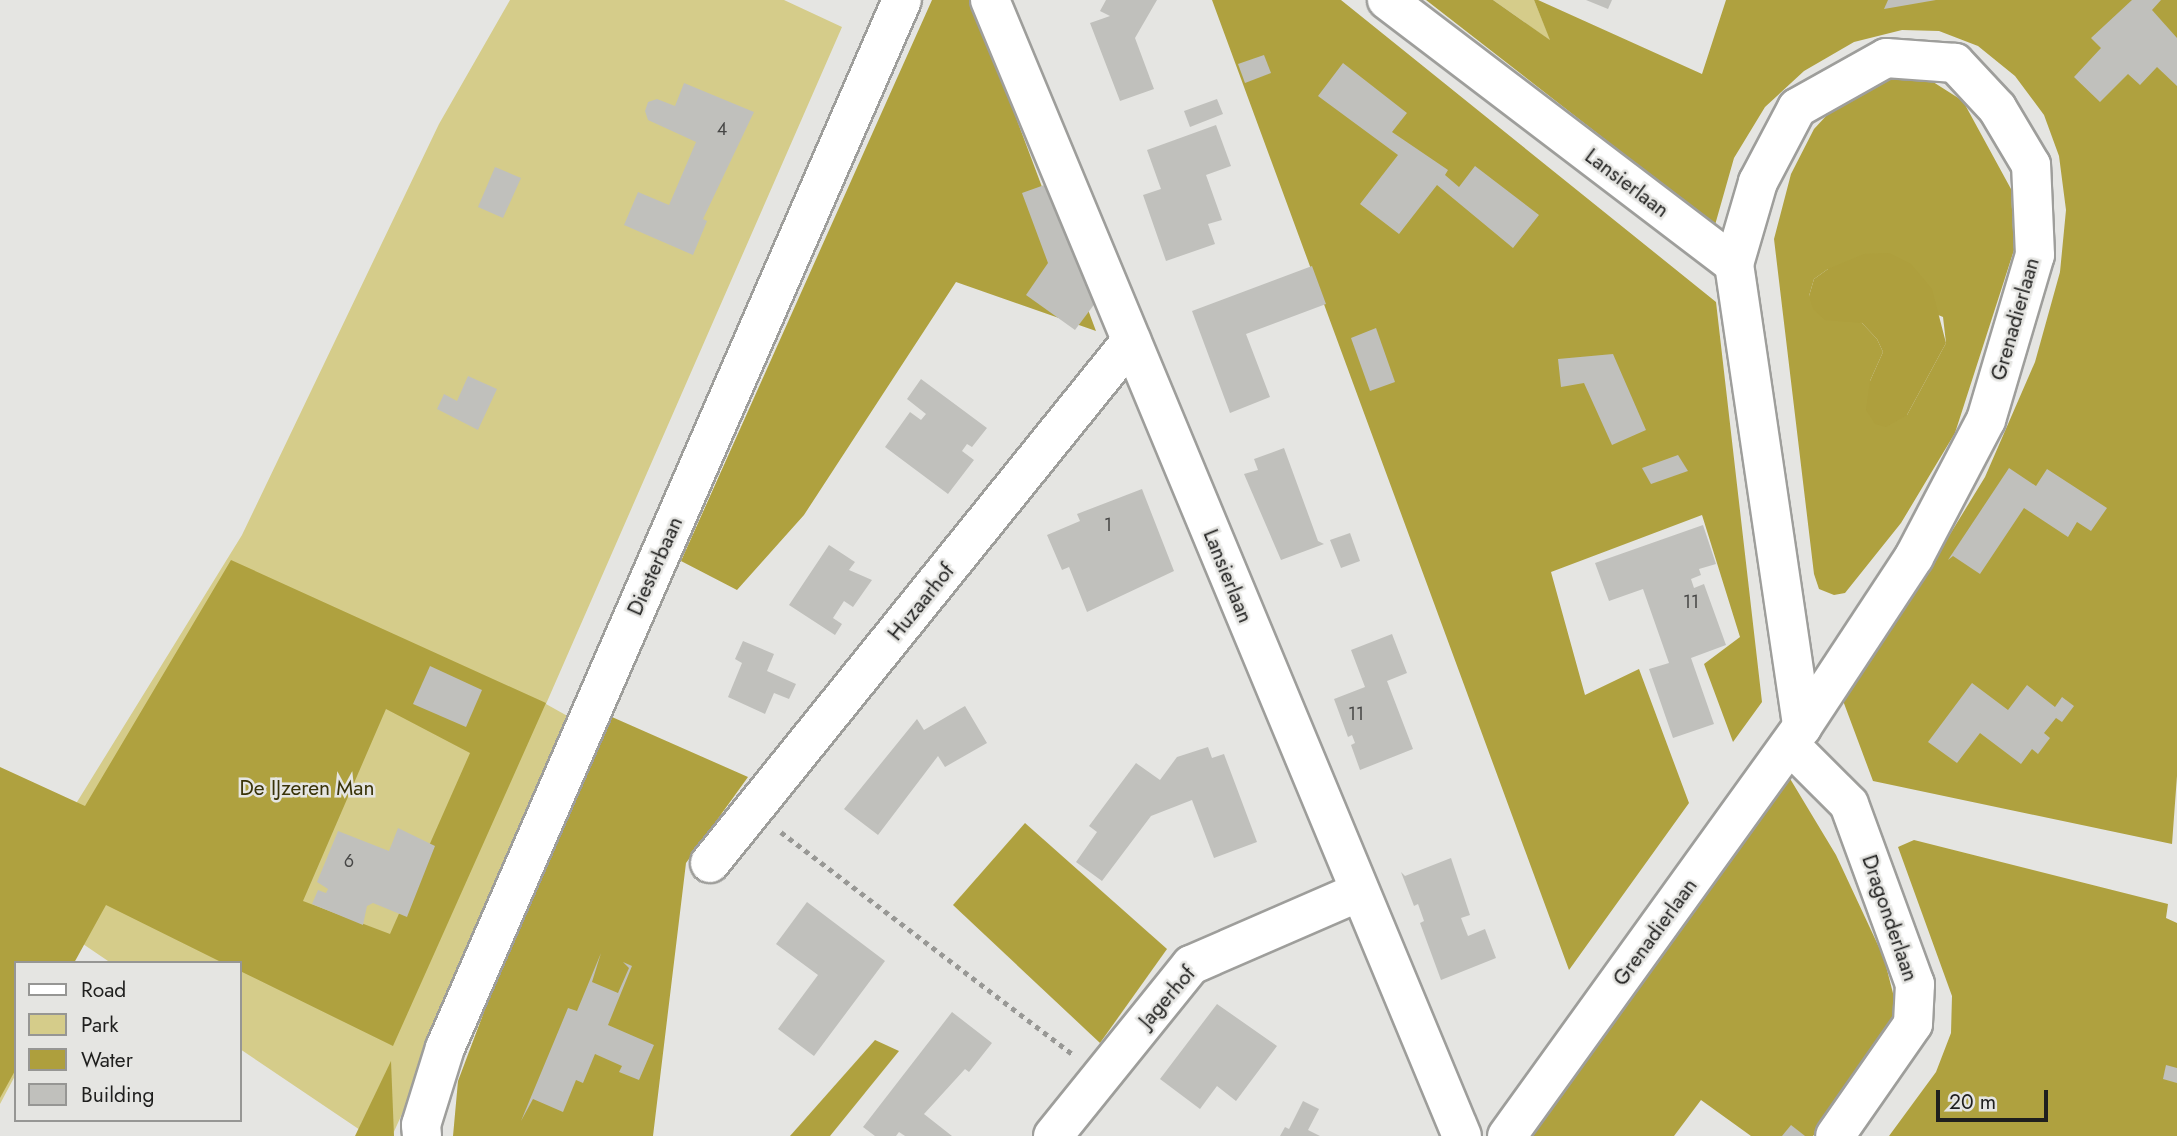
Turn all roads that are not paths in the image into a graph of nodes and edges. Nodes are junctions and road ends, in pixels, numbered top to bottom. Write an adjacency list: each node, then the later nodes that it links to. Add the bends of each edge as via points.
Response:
1 (902, 0): 9 (street, Diesterbaan, via 445,1048 421,1125)
2 (1387, 0): 4 (street, Lansierlaan)
3 (997, 5): 5 (street, Lansierlaan)
4 (1734, 264): 6 (street, Grenadierlaan); 6 (street, Grenadierlaan, via 1758,181 1797,108 1886,58 1955,63 1997,108 2031,165 2035,255 1986,420 1914,557)
5 (1131, 341): 7 (street, Huzaarhof); 8 (street, Lansierlaan)
6 (1796, 736): 12 (street, Grenadierlaan); 13 (street, Dragonderlaan, via 1849,804 1915,984 1913,1024)
7 (710, 863)
8 (1359, 892): 10 (street, Jagerhof, via 1191,965); 11 (street, Lansierlaan)
9 (422, 1136)
10 (1053, 1136)
11 (1462, 1136)
12 (1507, 1136)
13 (1835, 1136)

